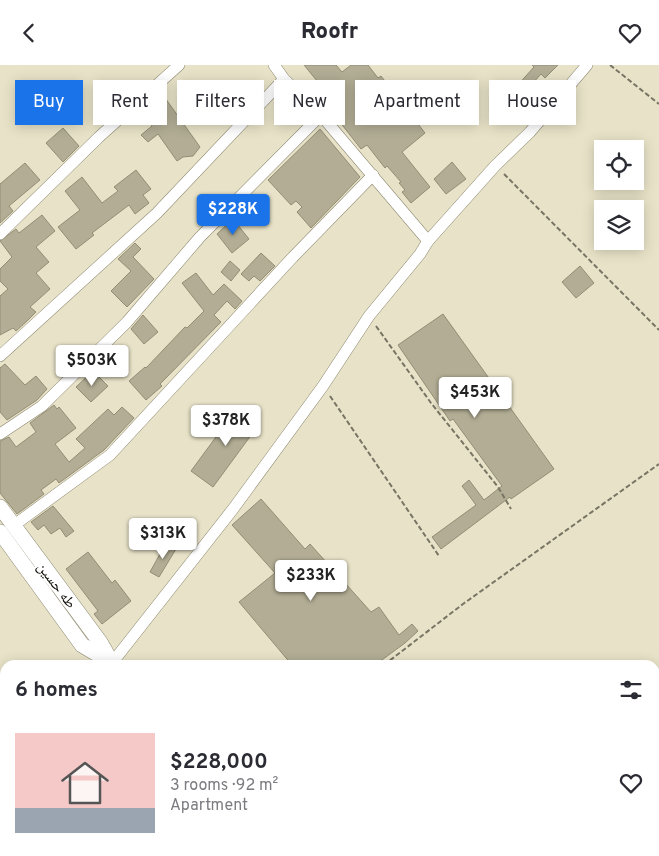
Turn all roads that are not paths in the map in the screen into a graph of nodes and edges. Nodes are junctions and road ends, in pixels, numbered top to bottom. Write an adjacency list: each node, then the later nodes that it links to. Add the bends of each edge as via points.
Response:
1 (179, 65): 8 (street, via 99,137)
2 (274, 65): 4 (street)
3 (586, 65): 9 (street, via 530,132)
4 (284, 79): 10 (street, via 157,213)
5 (311, 125): 11 (street, via 200,237 127,322 42,405)
6 (330, 125): 7 (street)
7 (373, 175): 9 (street); 13 (street, via 110,455)
8 (0, 234)
9 (428, 241): 15 (street, via 369,316 323,386 233,509)
10 (0, 356)
11 (0, 434)
12 (0, 507): 13 (main road, طه حسين)
13 (7, 529): 14 (main road, طه حسين, via 100,642)
14 (111, 660)
15 (116, 660)

